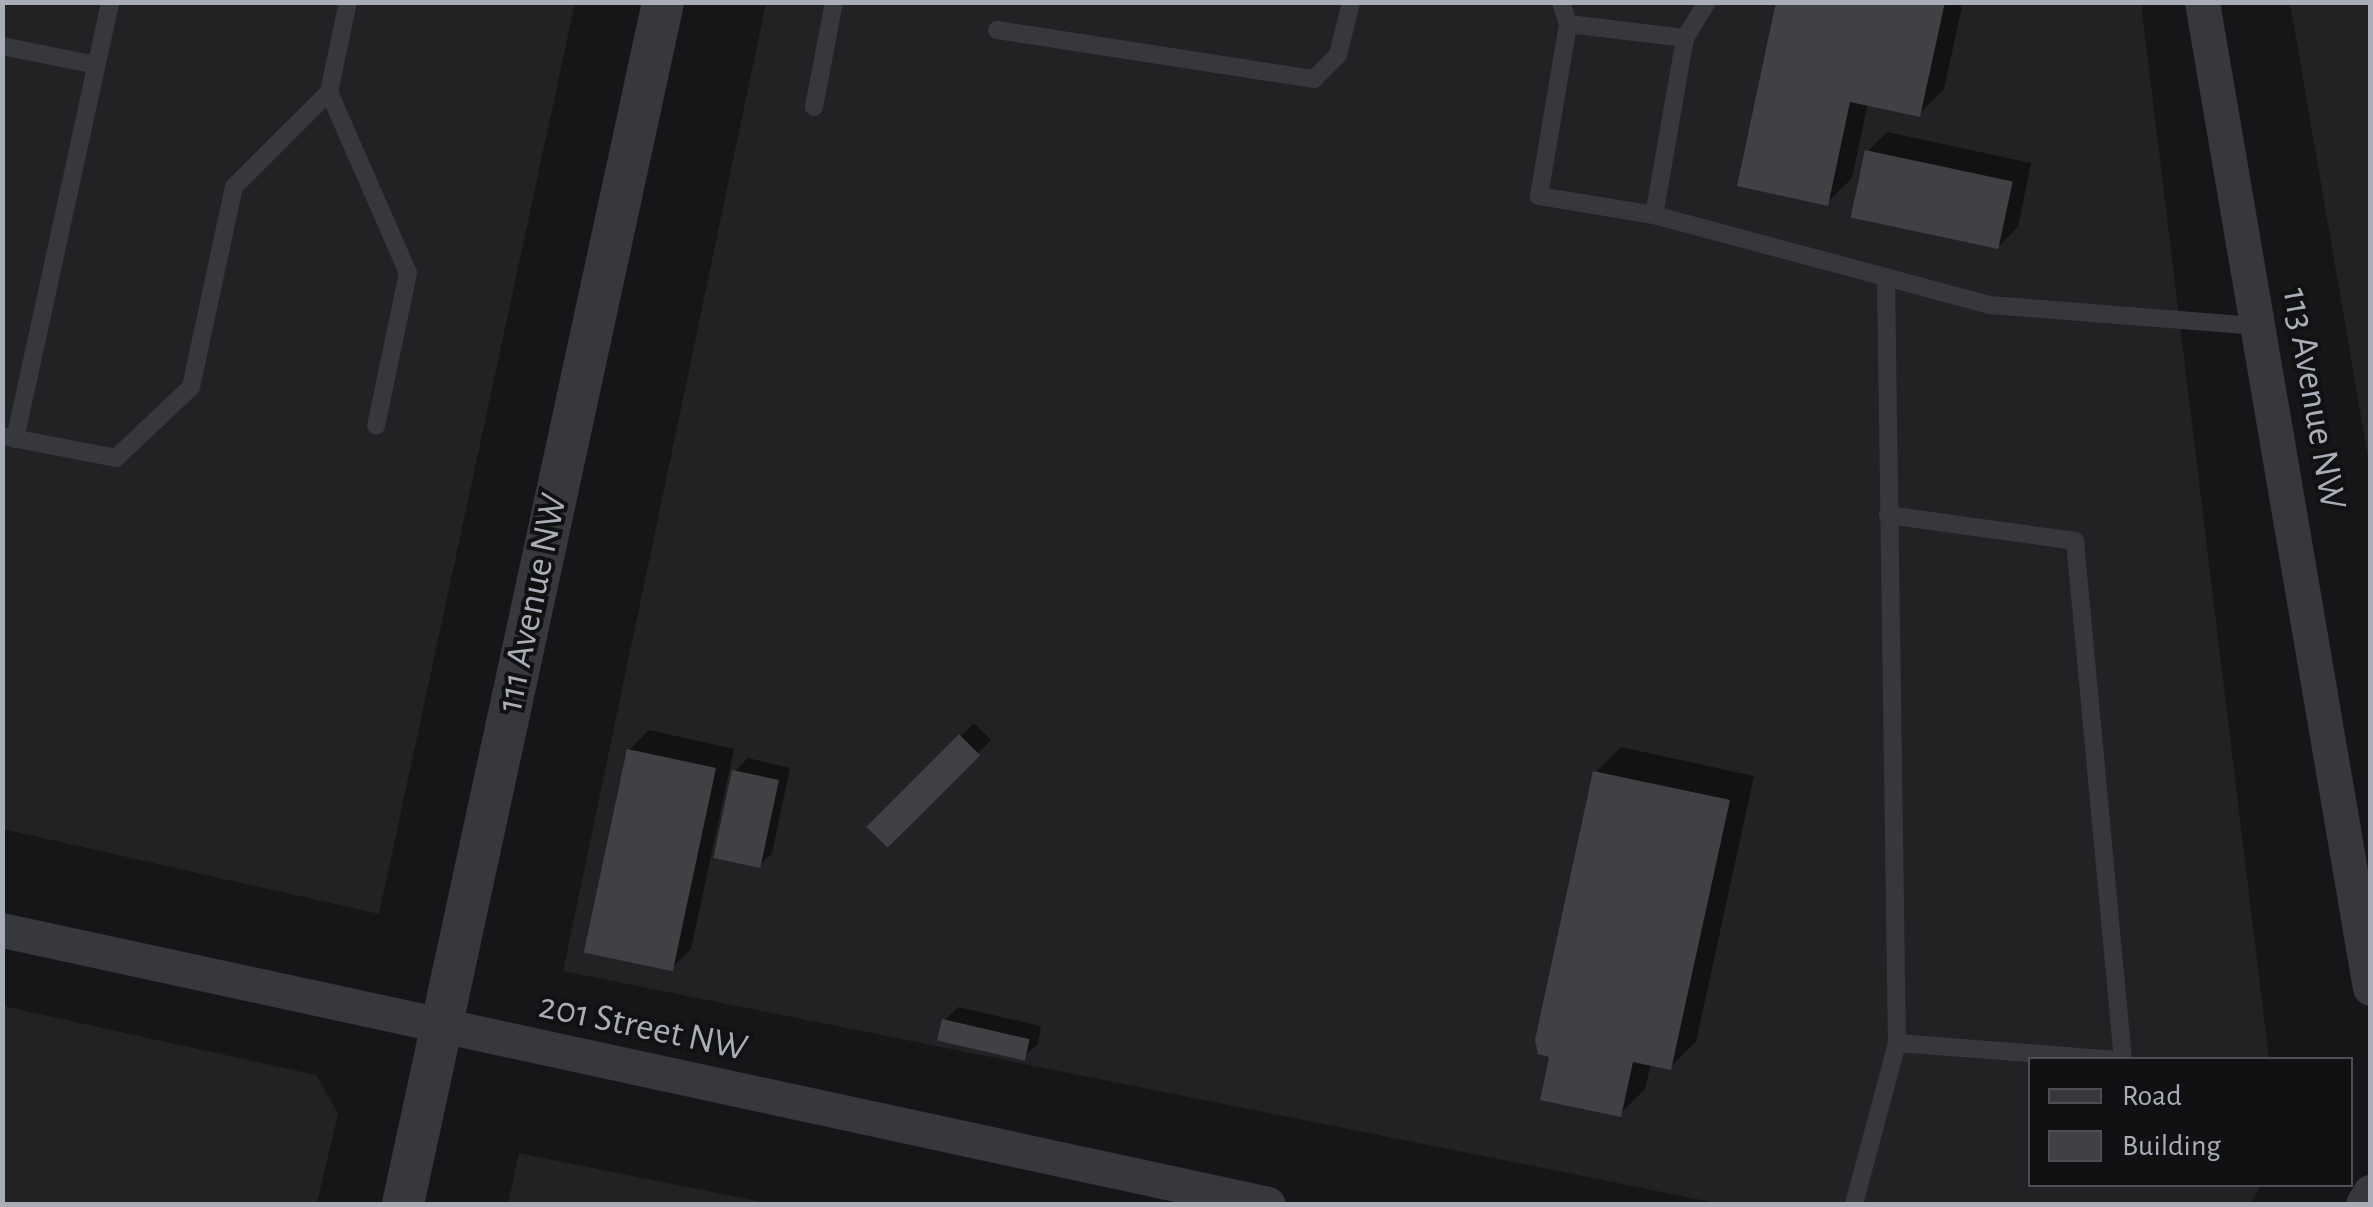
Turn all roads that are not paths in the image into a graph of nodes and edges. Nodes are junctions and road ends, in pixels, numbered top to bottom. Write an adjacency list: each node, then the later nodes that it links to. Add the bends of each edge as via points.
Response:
1 (110, 2): 13 (lane)
2 (348, 2): 14 (lane)
3 (663, 2): 25 (street, 111 Avenue NW)
4 (834, 2): 15 (lane)
5 (1351, 2): 10 (lane, via 1338,55 1314,79)
6 (1561, 2): 9 (lane)
7 (1707, 2): 11 (lane)
8 (2202, 2): 18 (street, 113 Avenue NW)
9 (1568, 24): 11 (lane); 16 (lane, via 1539,196)
10 (997, 30)
11 (1686, 38): 16 (lane)
12 (2, 46): 13 (lane)
13 (96, 64): 20 (lane)
14 (329, 92): 19 (lane, via 408,273); 20 (lane, via 234,187 190,386 116,458)
15 (814, 107)
16 (1654, 216): 17 (lane)
17 (1886, 278): 18 (lane, via 1990,304); 21 (lane)
18 (2258, 326): 22 (street, 113 Avenue NW)
19 (376, 426)
20 (9, 437)
21 (1888, 515): 26 (lane); 28 (lane, via 2075,540)
22 (2359, 856): 24 (street, 113 Avenue NW)
23 (2, 930): 25 (street, 201 Street NW)
24 (2370, 988)
25 (440, 1028): 30 (street, 111 Avenue NW); 31 (street, 201 Street NW)
26 (1897, 1042): 27 (lane); 32 (lane)
27 (2084, 1057)
28 (2121, 1057)
29 (2370, 1192): 33 (street)
30 (403, 1204)
31 (1268, 1204)
32 (1854, 1204)
33 (2363, 1204)

